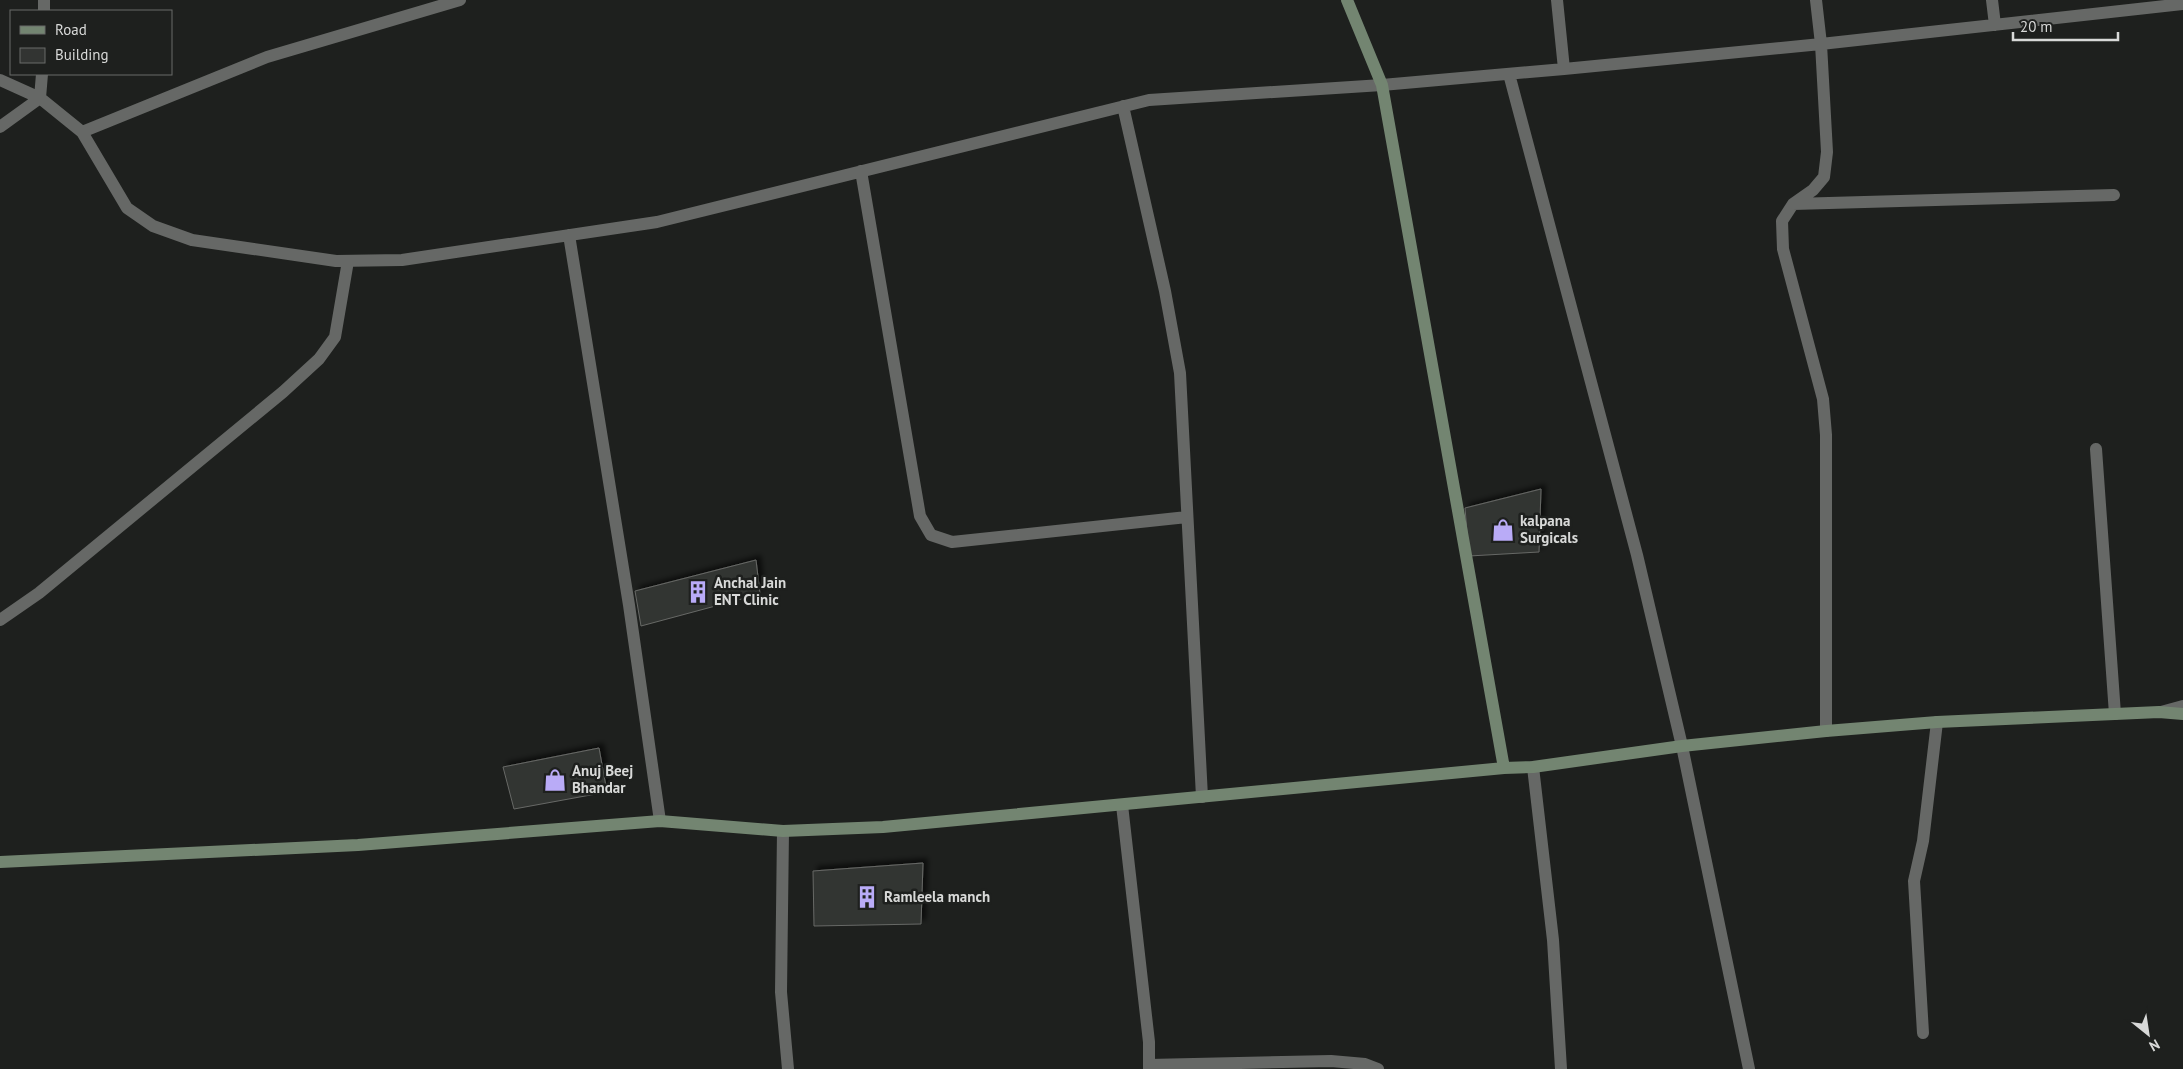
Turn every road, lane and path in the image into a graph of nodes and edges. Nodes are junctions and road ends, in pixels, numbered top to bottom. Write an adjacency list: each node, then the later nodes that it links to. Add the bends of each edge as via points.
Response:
1 (460, 0): 17 (street, via 267,57)
2 (1347, 0): 13 (main road)
3 (1557, 0): 9 (street)
4 (1816, 0): 8 (street)
5 (1992, 0): 7 (street)
6 (2180, 3): 7 (street)
7 (1995, 26): 8 (street)
8 (1821, 44): 9 (street); 20 (street, via 1826,152 1824,177 1813,190)
9 (1564, 69): 10 (street)
10 (1510, 74): 13 (street); 32 (street, via 1637,555)
11 (42, 75): 14 (street)
12 (0, 80): 14 (street)
13 (1382, 85): 15 (street, via 1149,100); 34 (main road)
14 (40, 98): 16 (street); 17 (street)
15 (1123, 106): 18 (street); 24 (street, via 1180,373)
16 (0, 127)
17 (82, 132): 22 (street, via 127,208 153,226 192,240)
18 (862, 171): 21 (street, via 657,222); 24 (street, via 920,516 931,535 952,542)
19 (2114, 195): 20 (street)
20 (1793, 204): 31 (street, via 1782,221 1783,249 1823,399 1826,435)
21 (569, 235): 22 (street, via 402,260); 37 (street, via 629,605)
22 (348, 261): 25 (street, via 335,337 319,359 39,593)
23 (2096, 448): 28 (street)
24 (1187, 517): 35 (street)
25 (0, 620)
26 (2183, 706): 27 (street)
27 (2159, 712): 28 (main road); 29 (main road)
28 (2115, 714): 30 (main road)
29 (2183, 714)
30 (1937, 722): 31 (main road); 40 (street, via 1923,841 1914,881)
31 (1826, 731): 32 (main road)
32 (1682, 746): 33 (main road); 45 (street)
33 (1533, 767): 34 (main road); 44 (street, via 1553,940)
34 (1504, 768): 35 (main road)
35 (1202, 797): 36 (main road)
36 (1122, 805): 38 (main road, via 883,827); 41 (street, via 1148,1032)
37 (660, 821): 38 (main road); 39 (main road, via 358,845)
38 (783, 831): 42 (street, via 781,992)
39 (0, 862)
40 (1924, 1033)
41 (1149, 1067): 43 (street, via 1331,1061 1365,1064)
42 (788, 1069)
43 (1378, 1069)
44 (1561, 1069)
45 (1749, 1069)

